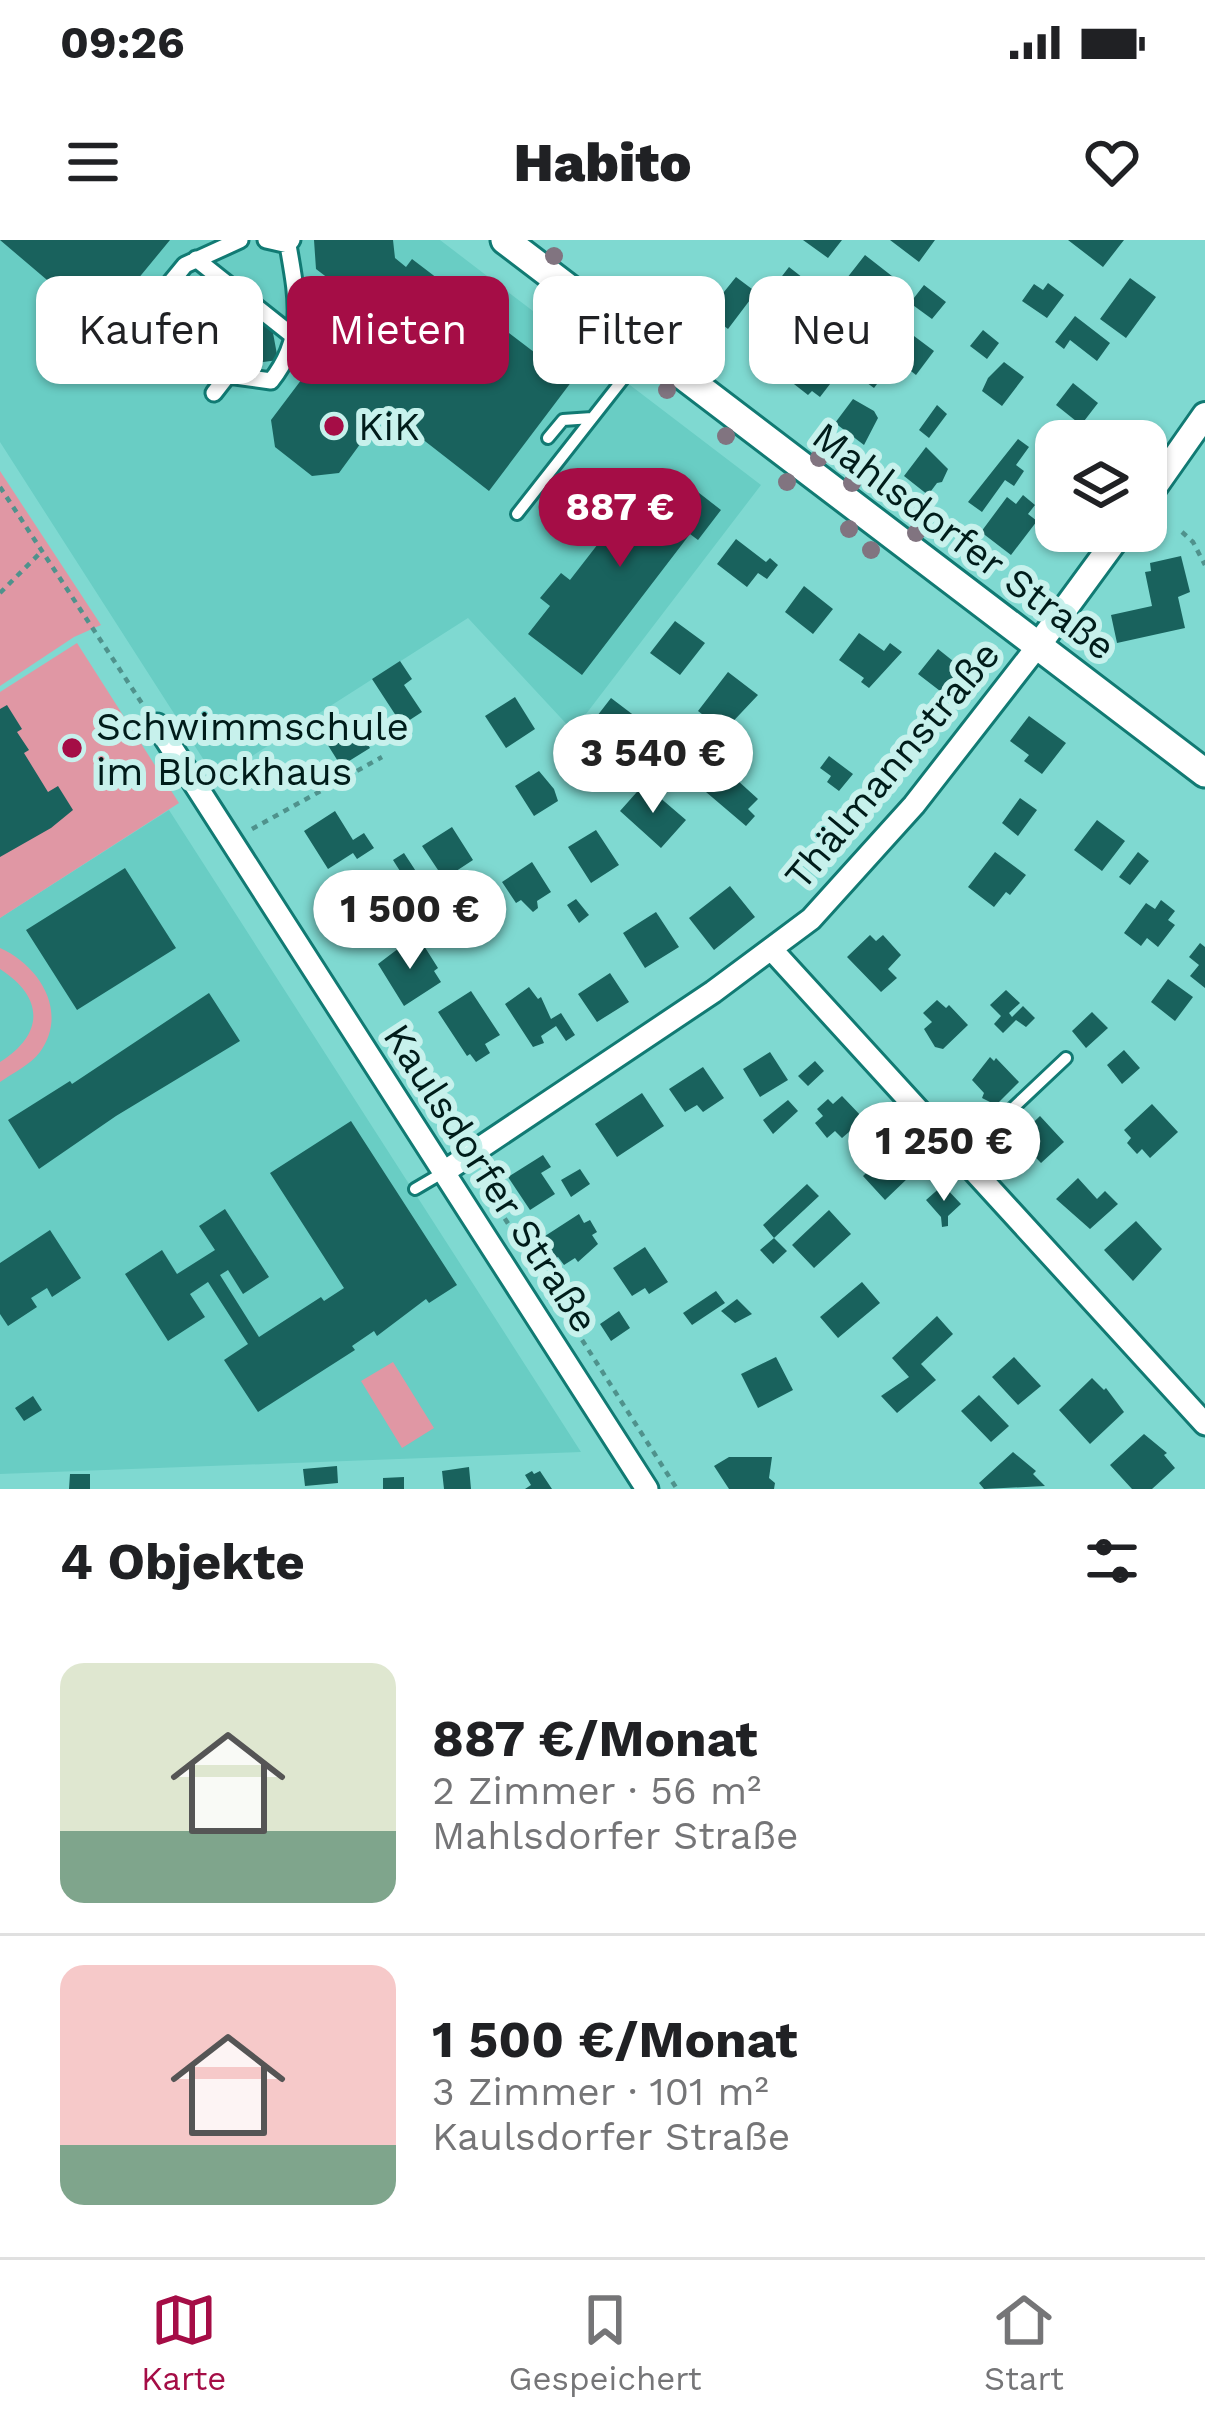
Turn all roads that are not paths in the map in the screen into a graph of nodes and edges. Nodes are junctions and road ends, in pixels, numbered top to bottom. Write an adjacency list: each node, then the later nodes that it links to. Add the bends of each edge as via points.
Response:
1 (240, 240): 5 (street)
2 (266, 240): 4 (street)
3 (505, 240): 8 (main road, Mahlsdorfer Straße)
4 (290, 243): 7 (street)
5 (196, 260): 6 (street); 9 (street)
6 (176, 276)
7 (295, 276)
8 (551, 276)
9 (287, 332)
10 (287, 361): 11 (street)
11 (263, 380)
12 (221, 384): 15 (street)
13 (619, 384): 17 (lane)
14 (691, 384): 22 (main road, Mahlsdorfer Straße)
15 (214, 393)
16 (1205, 416): 19 (street)
17 (592, 418): 18 (lane, via 562,420); 20 (lane)
18 (548, 438)
19 (1167, 469)
20 (517, 514)
21 (1106, 552): 22 (street, Thälmannstraße)
22 (1036, 647): 24 (main road, Mahlsdorfer Straße); 25 (street, Thälmannstraße, via 889,836)
23 (157, 725): 28 (street, Kaulsdorfer Straße)
24 (1205, 773)
25 (773, 951): 27 (street); 28 (street, Thälmannstraße)
26 (1066, 1058): 27 (lane)
27 (961, 1157): 30 (street)
28 (444, 1172): 29 (lane); 31 (street, Kaulsdorfer Straße)
29 (415, 1189)
30 (1205, 1424)
31 (647, 1489)

